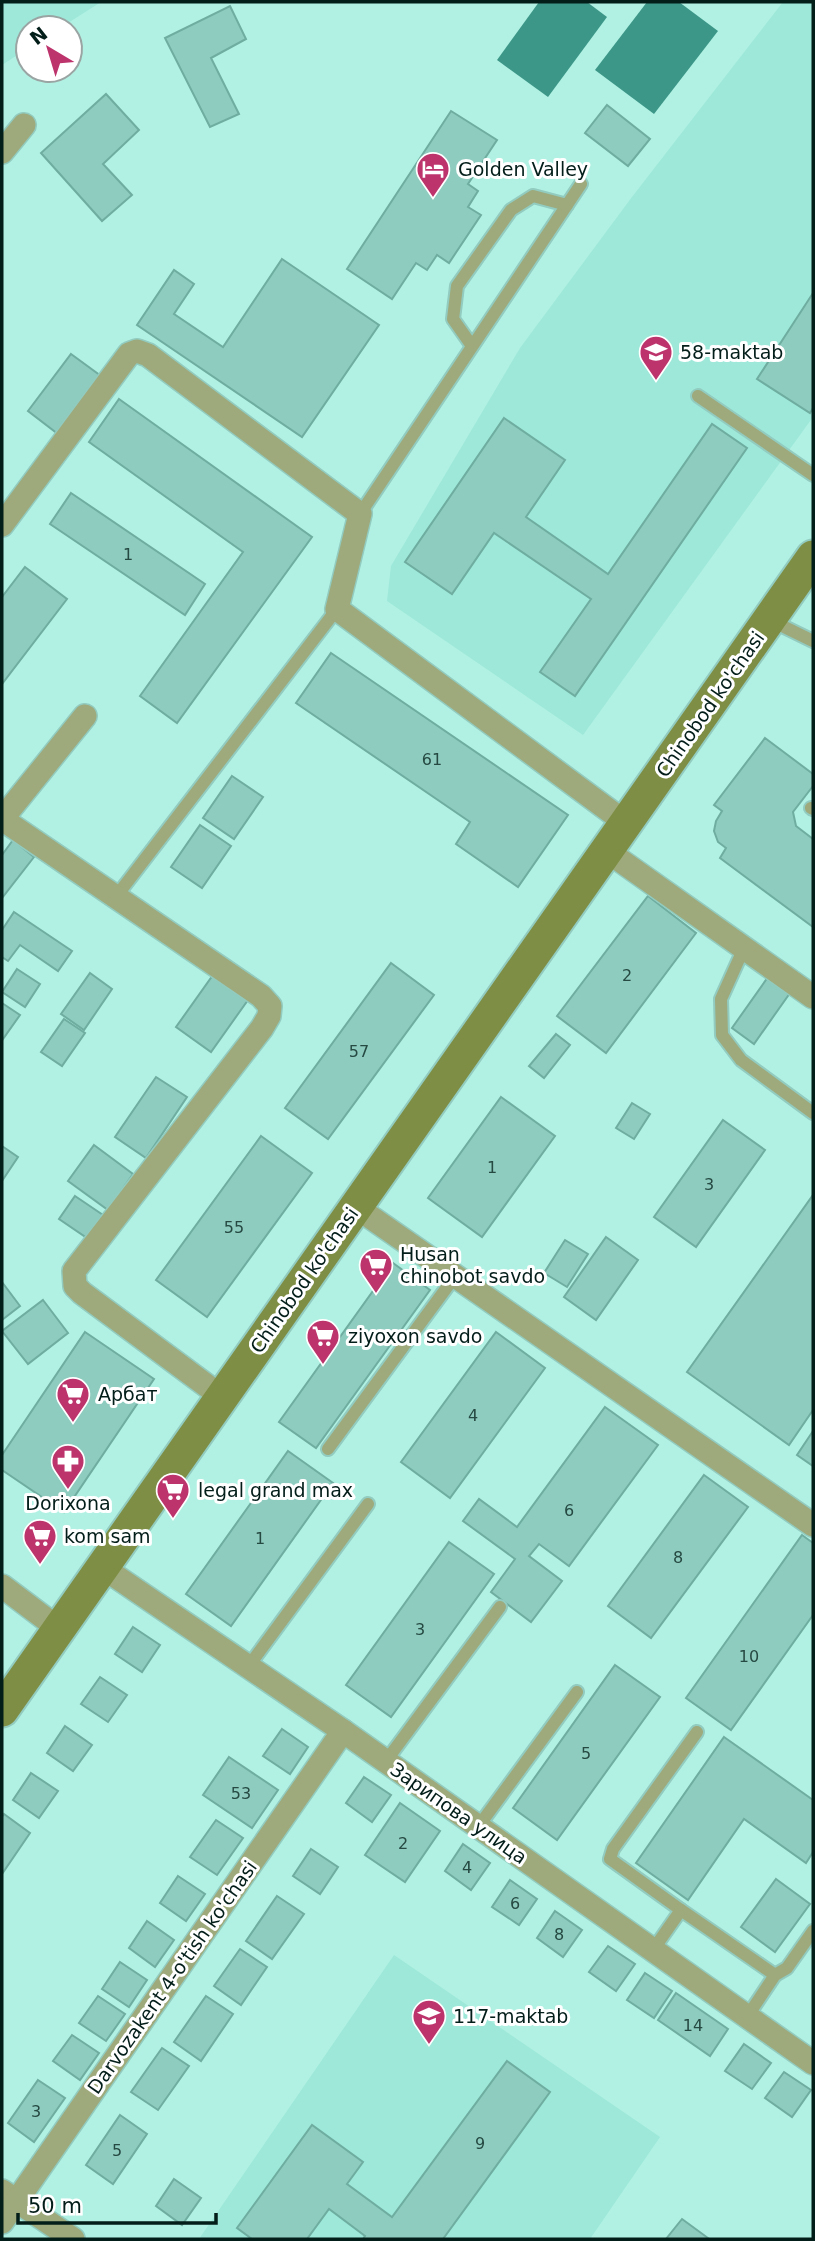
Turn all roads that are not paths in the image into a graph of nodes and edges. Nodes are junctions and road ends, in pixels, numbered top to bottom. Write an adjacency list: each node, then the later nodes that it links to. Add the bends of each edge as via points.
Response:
1 (24, 125): 2 (street)
2 (2, 152)
3 (581, 184): 4 (lane)
4 (567, 205): 5 (lane); 5 (lane, via 533,196 511,210 457,286 453,318)
5 (472, 346): 8 (lane)
6 (698, 396): 7 (lane)
7 (813, 475)
8 (360, 514): 9 (street, via 137,351 129,354); 11 (street)
9 (2, 525)
10 (813, 557): 12 (main road, Chinobod ko'chasi)
11 (337, 610): 16 (street); 18 (lane)
12 (769, 620): 13 (lane); 16 (main road, Chinobod ko'chasi)
13 (813, 641)
14 (85, 716): 15 (street)
15 (2, 819): 18 (street)
16 (626, 823): 17 (main road, Chinobod ko'chasi)
17 (607, 850): 19 (street); 22 (main road, Chinobod ko'chasi)
18 (115, 898): 24 (street, via 270,1006 262,1028 74,1271 75,1286 82,1293)
19 (744, 948): 20 (street); 21 (lane, via 721,999 722,1035 741,1060)
20 (813, 997)
21 (813, 1113)
22 (356, 1207): 23 (street); 24 (main road, Chinobod ko'chasi)
23 (456, 1275): 25 (lane); 27 (street)
24 (222, 1397): 28 (main road, Chinobod ko'chasi)
25 (328, 1449)
26 (368, 1504): 32 (lane)
27 (813, 1525)
28 (102, 1567): 31 (main road, Chinobod ko'chasi); 32 (street, Зарипова улица)
29 (2, 1586): 31 (street)
30 (500, 1607): 37 (lane)
31 (59, 1629): 34 (main road, Chinobod ko'chasi)
32 (248, 1667): 35 (street, Зарипова улица)
33 (577, 1692): 38 (lane)
34 (2, 1710)
35 (343, 1731): 37 (street, Зарипова улица); 45 (street, Darvozakent 4-o'tish ko'chasi)
36 (697, 1732): 39 (lane, via 610,1859)
37 (386, 1761): 38 (street, Зарипова улица)
38 (478, 1827): 41 (street, Зарипова улица)
39 (681, 1910): 41 (lane); 42 (lane)
40 (813, 1931): 42 (lane, via 787,1969)
41 (653, 1950): 43 (street, Зарипова улица)
42 (775, 1975): 43 (lane)
43 (747, 2017): 44 (street, Зарипова улица)
44 (813, 2063)
45 (9, 2196): 46 (street, Darvozakent 4-o'tish ko'chasi); 47 (street)
46 (2, 2222)
47 (73, 2239)

